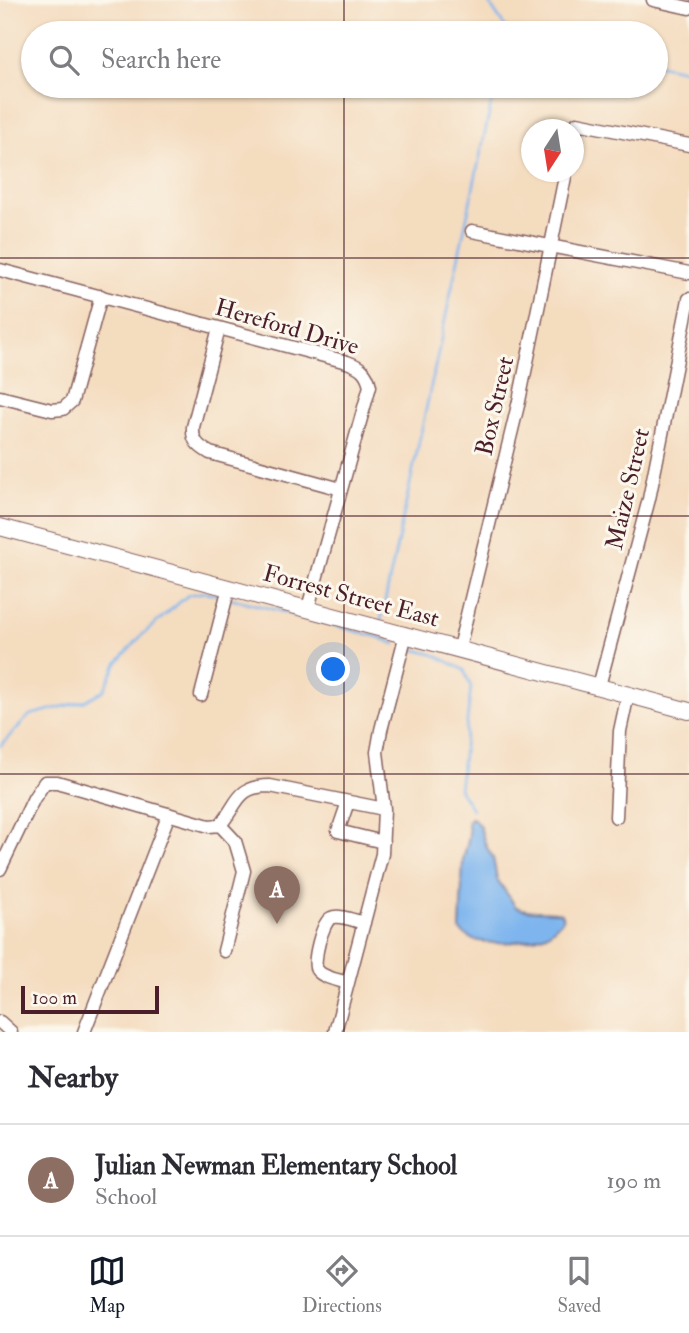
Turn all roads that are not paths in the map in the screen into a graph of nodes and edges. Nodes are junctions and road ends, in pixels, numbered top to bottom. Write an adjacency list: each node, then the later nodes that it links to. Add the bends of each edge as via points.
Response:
1 (653, 0): 2 (street)
2 (689, 8)
3 (584, 124): 4 (street)
4 (689, 145)
5 (564, 182): 7 (street, Box Street)
6 (472, 231): 7 (street)
7 (550, 246): 9 (street); 19 (street, Box Street, via 519,401)
8 (0, 270): 10 (street, Hereford Drive)
9 (689, 273)
10 (101, 296): 12 (street, Hereford Drive); 13 (street, via 72,401 63,409 52,410)
11 (689, 299): 20 (street, Maize Street, via 651,488)
12 (219, 328): 14 (street, via 192,438 210,453); 14 (street, Hereford Drive, via 347,362 368,375 370,386)
13 (0, 397)
14 (341, 489): 17 (street, Hereford Drive)
15 (0, 527): 16 (main road, Forrest Street East)
16 (229, 587): 17 (main road, Forrest Street East); 22 (street)
17 (309, 608): 18 (main road, Forrest Street East)
18 (406, 634): 19 (main road, Forrest Street East); 25 (street, via 377,752)
19 (459, 648): 20 (main road, Forrest Street East)
20 (599, 686): 21 (main road, Forrest Street East)
21 (628, 694): 23 (main road, Forrest Street East); 27 (street, via 620,731)
22 (201, 695)
23 (689, 710)
24 (348, 802): 25 (street); 28 (street, via 259,786 237,798); 29 (street, via 338,831)
25 (384, 809): 29 (street)
26 (169, 814): 28 (street); 30 (street, via 46,782); 36 (street)
27 (616, 817)
28 (220, 825): 32 (street, via 235,841 244,871)
29 (383, 842): 31 (street)
30 (0, 869)
31 (364, 923): 33 (street); 33 (street, via 339,917 325,923 316,969)
32 (223, 951)
33 (348, 983): 37 (street)
34 (0, 1022): 35 (street)
35 (11, 1032)
36 (84, 1032)
37 (335, 1032)

